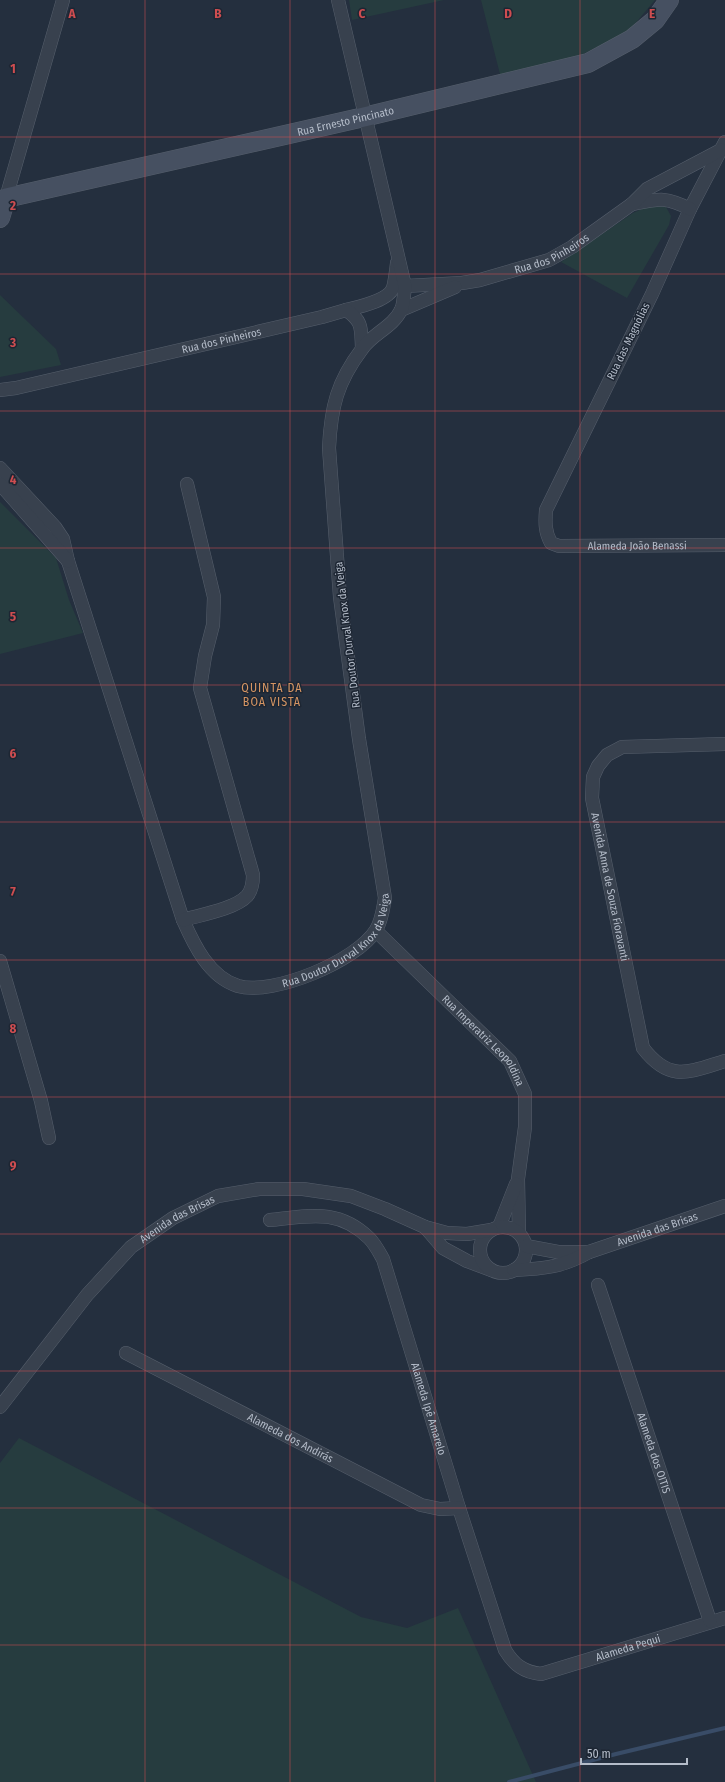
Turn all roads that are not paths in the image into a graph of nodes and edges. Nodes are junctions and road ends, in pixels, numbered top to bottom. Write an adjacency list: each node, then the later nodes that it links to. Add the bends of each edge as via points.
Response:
1 (63, 0): 6 (street)
2 (338, 0): 4 (street)
3 (669, 0): 4 (street, Rua Ernesto Pincinato, via 655,20 632,39 588,63)
4 (364, 117): 6 (street, Rua Ernesto Pincinato); 10 (street)
5 (723, 146): 7 (street, Rua dos Pinheiros, via 647,189); 8 (street, Rua das Magnólias)
6 (3, 198): 9 (street)
7 (632, 204): 8 (street, Rua dos Pinheiros, via 657,199 668,200); 11 (street, Rua dos Pinheiros, via 572,247 549,260)
8 (690, 210): 20 (street, Rua das Magnólias, via 652,294 546,510 546,535)
9 (0, 218)
10 (398, 257): 12 (street); 13 (street, Rua dos Pinheiros, via 393,288 389,293 376,301)
11 (462, 283): 12 (street, Rua dos Pinheiros); 14 (street, Rua dos Pinheiros)
12 (405, 286): 14 (street, Rua dos Pinheiros)
13 (346, 310): 15 (street, via 356,317 361,326); 16 (street, Rua dos Pinheiros)
14 (401, 310): 15 (street, Rua dos Pinheiros, via 389,325)
15 (362, 348): 25 (street, Rua Doutor Durval Knox da Veiga, via 345,373 334,402 330,423 330,448 340,597 385,898)
16 (0, 390)
17 (0, 468): 22 (street, Rua Doutor Durval Knox da Veiga, via 55,527 63,539)
18 (0, 484): 22 (street, Rua Doutor Durval Knox da Veiga)
19 (187, 484): 24 (street, via 214,597 213,625 200,688 254,875 248,895 239,902)
20 (551, 543): 21 (street, Alameda João Benassi, via 559,546)
21 (725, 545)
22 (68, 561): 24 (street, Rua Doutor Durval Knox da Veiga)
23 (725, 744): 27 (street, Avenida Anna de Souza Fioravanti, via 622,748 607,756 598,766 593,777 592,798 643,1048 650,1058 667,1070 688,1073)
24 (183, 920): 25 (street, Rua Doutor Durval Knox da Veiga, via 195,946 208,964 238,986 252,987 272,986 323,970 348,956)
25 (376, 931): 29 (street, Rua Imperatriz Leopoldina, via 510,1061 525,1094 525,1127)
26 (0, 961): 28 (street)
27 (725, 1061)
28 (49, 1138)
29 (518, 1179): 33 (street, Rua Imperatriz Leopoldina); 34 (street, Rua Imperatriz Leopoldina)
30 (725, 1206): 36 (street, Avenida das Brisas)
31 (270, 1220): 42 (street, Alameda Ipê Amarelo, via 330,1216 352,1224 370,1239 379,1252)
32 (425, 1227): 33 (street, Avenida das Brisas, via 447,1233 466,1234); 37 (street, Avenida das Brisas, via 444,1248 467,1261); 41 (street, Avenida das Brisas, via 351,1196 303,1189 259,1189 218,1196 173,1218 131,1247 87,1295)
33 (495, 1229): 34 (street, via 513,1229); 37 (street, via 485,1236 480,1251 484,1262)
34 (519, 1233): 35 (street)
35 (526, 1246): 36 (street, Avenida das Brisas, via 558,1252); 38 (street, via 524,1259)
36 (589, 1252): 38 (street, Avenida das Brisas, via 574,1261 542,1270)
37 (493, 1270): 38 (street)
38 (514, 1270)
39 (598, 1285): 44 (street, Alameda dos OITIS)
40 (126, 1353): 42 (street, Alameda dos Andirás, via 421,1505 440,1509)
41 (0, 1407)
42 (459, 1508): 45 (street, Alameda Ipê Amarelo, via 505,1650 519,1668)
43 (725, 1618): 44 (street, Alameda Pequi)
44 (710, 1621): 45 (street, Alameda Pequi, via 541,1674)
45 (530, 1673)

